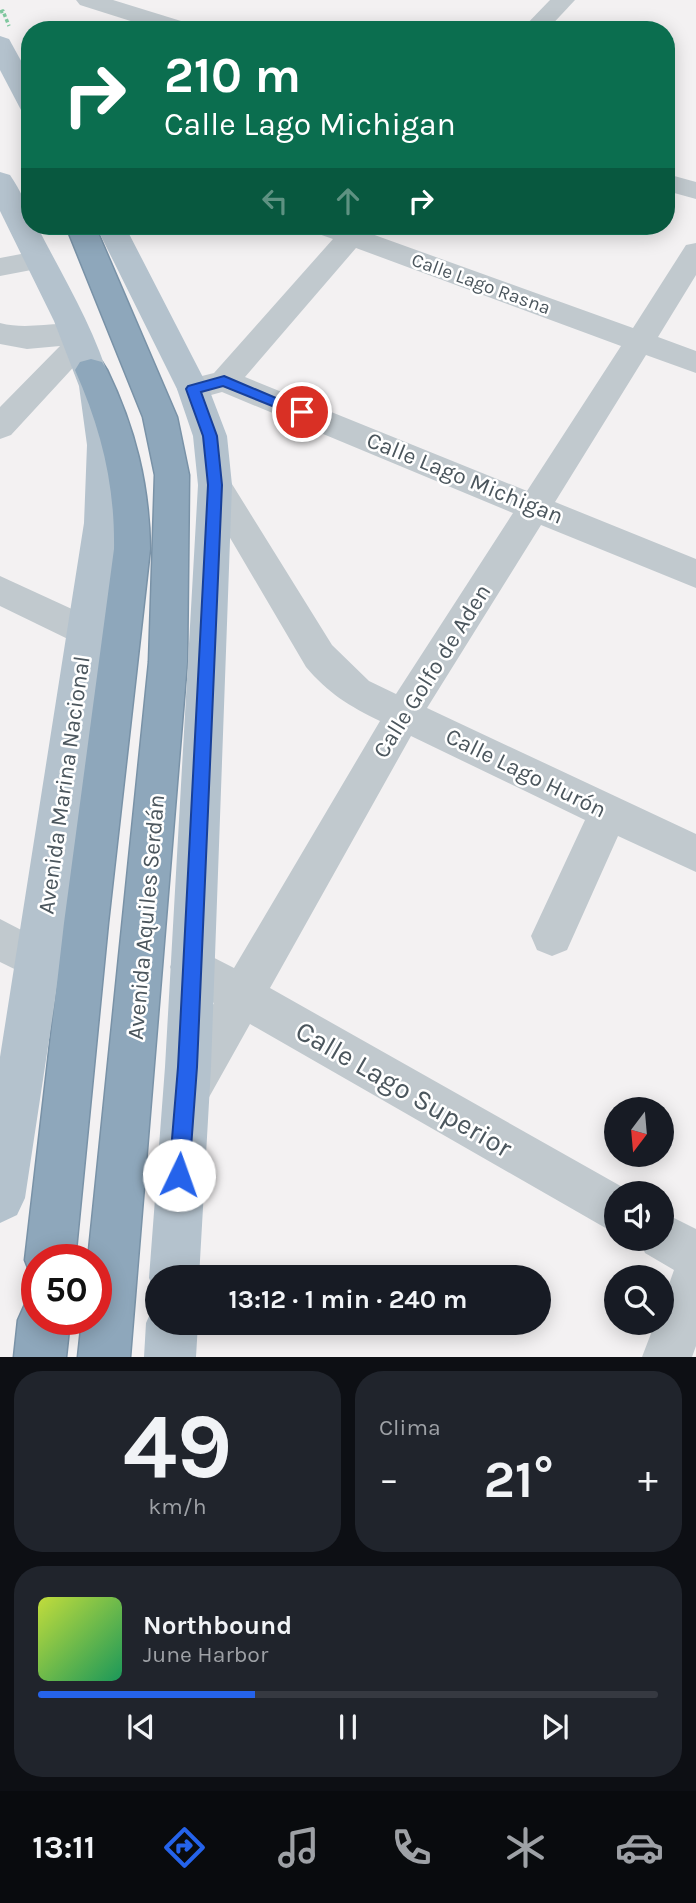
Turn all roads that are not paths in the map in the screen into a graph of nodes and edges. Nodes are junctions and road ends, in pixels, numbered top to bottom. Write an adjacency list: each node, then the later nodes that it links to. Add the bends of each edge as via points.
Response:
1 (88, 0): 3 (street)
2 (563, 0): 4 (street)
3 (177, 20)
4 (542, 21)
5 (0, 44): 6 (main road)
6 (21, 86)
7 (0, 181): 10 (main road, Avenida Marina Nacional)
8 (675, 184): 9 (street)
9 (696, 191)
10 (21, 226)
11 (25, 235): 17 (main road, Avenida Marina Nacional)
12 (84, 235): 49 (highway, Avenida Aquiles Serdán, via 160,417 172,475 167,662)
13 (116, 235): 23 (main road)
14 (351, 235): 23 (street)
15 (365, 235): 20 (street, Calle Lago Rasna)
16 (696, 252): 20 (street, Calle Golfo de Aden)
17 (37, 260): 18 (street); 21 (main road, Avenida Marina Nacional)
18 (0, 267)
19 (0, 333): 21 (street)
20 (639, 342): 22 (street, Calle Lago Rasna); 26 (street, Calle Golfo de Aden)
21 (81, 350): 24 (street); 29 (main road, Avenida Marina Nacional, via 101,422 105,495); 41 (highway, Avenida Marina Nacional, via 113,421 130,480 132,549)
22 (696, 362)
23 (209, 385): 25 (main road); 26 (street, Calle Lago Michigan)
24 (0, 427)
25 (215, 485): 30 (street, Calle Lago Hurón, via 319,656 356,692); 36 (main road)
26 (535, 506): 27 (street, Calle Lago Michigan); 30 (street, Calle Golfo de Aden)
27 (696, 574)
28 (0, 590): 29 (street)
29 (85, 631): 35 (main road, Avenida Marina Nacional)
30 (404, 713): 31 (street, Calle Lago Hurón); 37 (street, Calle Golfo de Aden)
31 (608, 814): 32 (street, Calle Lago Hurón); 33 (street)
32 (696, 855)
33 (552, 936)
34 (0, 939): 35 (street)
35 (39, 961): 39 (main road, Avenida Marina Nacional)
36 (191, 967): 37 (street, Calle Lago Superior); 38 (main road)
37 (242, 996): 38 (street, Calle Golfo de Aden); 40 (street, Calle Lago Superior)
38 (183, 1098): 44 (main road)
39 (0, 1198)
40 (604, 1203)
41 (52, 1244)
42 (674, 1244): 43 (street)
43 (696, 1256)
44 (175, 1265)
45 (696, 1276): 51 (street)
46 (42, 1335): 48 (highway)
47 (171, 1335): 50 (main road)
48 (40, 1357)
49 (104, 1357)
50 (170, 1357)
51 (667, 1357)

